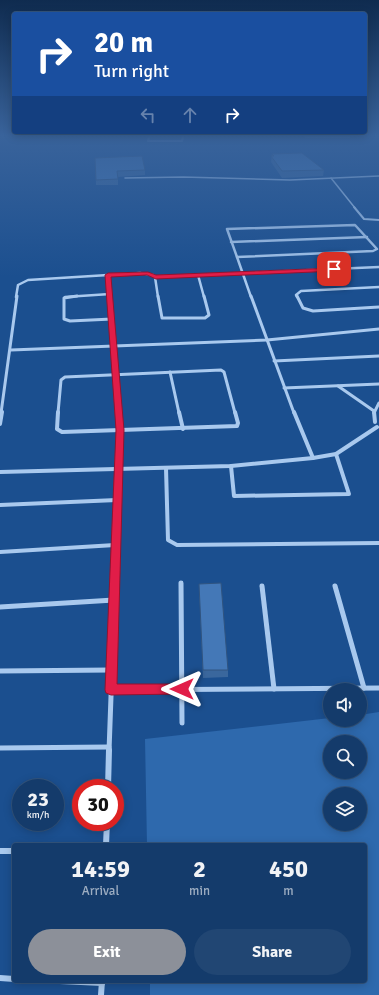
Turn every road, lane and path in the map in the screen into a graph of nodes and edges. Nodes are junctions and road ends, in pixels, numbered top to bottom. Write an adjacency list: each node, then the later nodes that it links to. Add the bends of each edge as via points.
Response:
1 (335, 183): 2 (lane, via 364,219)
2 (379, 220)
3 (367, 237): 4 (street); 4 (street, via 358,226 352,225 230,228 227,229); 5 (street, via 376,250)
4 (231, 242): 5 (street)
5 (237, 257): 7 (street)
6 (379, 267): 7 (street)
7 (243, 274): 9 (street); 16 (street)
8 (108, 275): 10 (street, via 148,273); 12 (street); 18 (street, via 28,280 20,283)
9 (198, 275): 10 (street); 10 (street, via 208,316 205,318 162,318)
10 (156, 277)
11 (379, 287): 13 (street, via 301,291 296,295 303,308 313,311)
12 (110, 294): 14 (street); 14 (street, via 64,298 64,319)
13 (379, 307)
14 (112, 319): 17 (street)
15 (379, 329): 16 (street)
16 (267, 340): 17 (street); 20 (street)
17 (114, 346): 18 (street); 22 (street)
18 (10, 350): 29 (street)
19 (379, 356): 20 (street)
20 (274, 361): 25 (street)
21 (170, 372): 22 (street); 30 (street); 30 (street, via 224,372 238,423 231,428)
22 (116, 374): 32 (street); 32 (street, via 62,378 57,430)
23 (379, 384): 24 (street)
24 (338, 386): 25 (street); 27 (street)
25 (284, 388): 34 (street)
26 (379, 403): 27 (street)
27 (374, 411): 28 (street)
28 (377, 422): 31 (street)
29 (0, 424)
30 (183, 429): 32 (street)
31 (378, 429): 33 (street)
32 (120, 430): 37 (street)
33 (336, 454): 34 (street); 35 (street, via 349,494 234,496)
34 (313, 458): 35 (street)
35 (231, 466): 36 (street)
36 (166, 468): 37 (street); 41 (street, via 168,540 171,543)
37 (117, 469): 38 (street); 39 (street)
38 (0, 472)
39 (116, 500): 40 (street); 42 (street)
40 (0, 505)
41 (379, 543)
42 (115, 545): 43 (street); 47 (street)
43 (0, 552)
44 (181, 583): 55 (street)
45 (262, 586): 56 (street)
46 (335, 586): 51 (street)
47 (114, 600): 48 (street); 49 (street)
48 (0, 607)
49 (112, 670): 50 (street); 57 (street)
50 (0, 671)
51 (363, 683)
52 (323, 688): 56 (street)
53 (367, 688): 54 (street)
54 (379, 688)
55 (182, 689): 56 (street); 57 (street); 58 (street)
56 (274, 689)
57 (111, 690): 59 (street)
58 (182, 723)
59 (109, 747): 60 (street); 61 (street)
60 (0, 748)
61 (108, 779)
62 (107, 831): 63 (street)
63 (106, 843)
64 (0, 851): 65 (street)
65 (12, 851)
66 (0, 978): 67 (street)
67 (12, 979)
68 (102, 983): 69 (street)
69 (101, 995)

